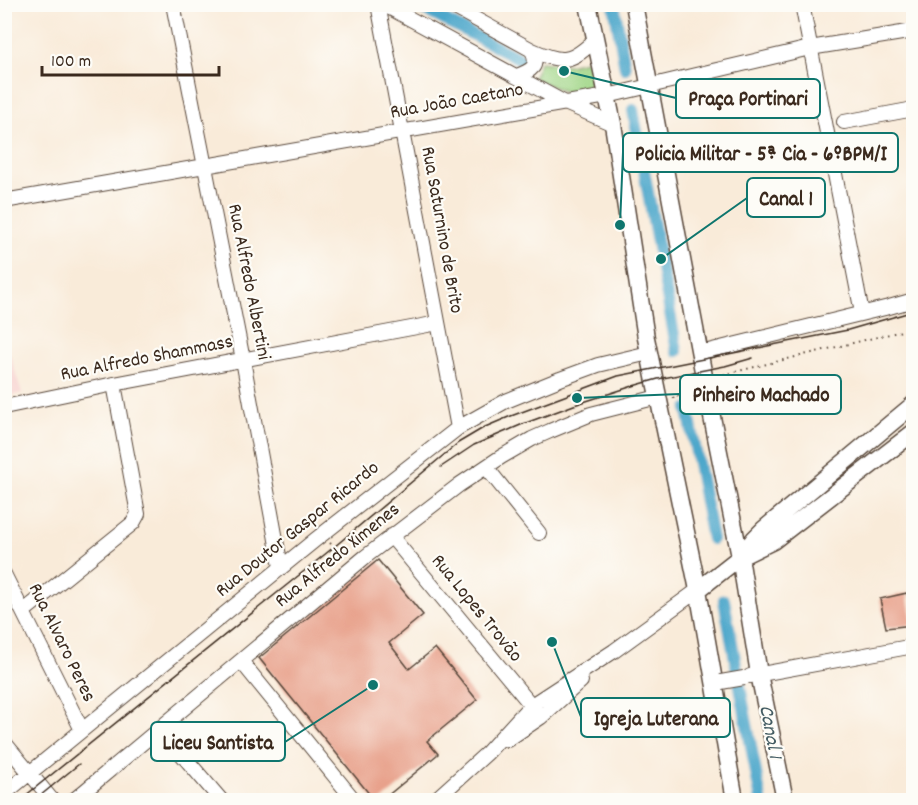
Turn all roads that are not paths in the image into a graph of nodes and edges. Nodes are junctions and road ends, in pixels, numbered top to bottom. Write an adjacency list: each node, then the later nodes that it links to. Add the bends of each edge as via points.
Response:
1 (174, 4): 20 (street, Rua Alfredo Albertini)
2 (378, 4): 19 (street, Rua Saturnino de Brito)
3 (383, 4): 12 (street)
4 (448, 4): 11 (street)
5 (588, 4): 9 (main road)
6 (634, 4): 13 (main road)
7 (802, 4): 10 (street)
8 (914, 31): 10 (street, Rua João Caetano)
9 (596, 39): 11 (street, via 572,58 560,60); 14 (main road)
10 (810, 48): 13 (street, Rua João Caetano); 23 (street)
11 (532, 50): 12 (street, via 534,67)
12 (517, 76): 15 (street)
13 (646, 87): 14 (street, Rua João Caetano); 26 (main road)
14 (610, 95): 15 (street, Rua João Caetano); 18 (main road)
15 (565, 103): 18 (street); 19 (street, Rua João Caetano)
16 (914, 109): 17 (street)
17 (844, 122)
18 (613, 124): 25 (main road)
19 (402, 131): 20 (street, Rua João Caetano); 24 (street, Rua Saturnino de Brito)
20 (205, 166): 21 (street, Rua João Caetano); 27 (street, Rua Alfredo Albertini)
21 (4, 201)
22 (914, 300): 23 (street)
23 (862, 313): 26 (street)
24 (438, 323): 27 (street, Rua Alfredo Shammass); 33 (street, Rua Saturnino de Brito)
25 (649, 353): 29 (main road); 33 (street, Rua Doutor Gaspar Ricardo, via 560,379)
26 (700, 353): 38 (main road, via 699,389)
27 (243, 360): 28 (street, Rua Alfredo Shammass); 39 (street, Rua Alfredo Albertini)
28 (114, 384): 31 (street, Rua Alfredo Shammass); 42 (street, via 138,514 133,524)
29 (664, 399): 35 (street, Rua Alfredo Ximenes, via 591,414 532,439); 41 (main road)
30 (914, 404): 38 (main road, via 764,530)
31 (4, 407)
32 (914, 413): 34 (main road)
33 (458, 428): 39 (street, Rua Doutor Gaspar Ricardo)
34 (913, 432): 38 (main road, via 773,542)
35 (486, 467): 36 (street); 37 (street, Rua Alfredo Ximenes)
36 (539, 533)
37 (391, 536): 45 (street, Rua Alfredo Ximenes); 48 (street, Rua Lopes Trovão)
38 (740, 557): 41 (main road); 46 (main road)
39 (281, 567): 50 (street, Rua Doutor Gaspar Ricardo)
40 (4, 574): 42 (street, Rua Alvaro Peres)
41 (698, 590): 44 (street); 47 (main road)
42 (24, 611): 50 (street, Rua Alvaro Peres)
43 (914, 646): 46 (street)
44 (614, 651): 48 (street); 49 (street)
45 (241, 661): 51 (street, Rua Alfredo Ximenes); 60 (street)
46 (752, 676): 47 (street, bridge); 64 (main road)
47 (718, 683): 63 (main road)
48 (530, 706): 49 (street, Rua Lopes Trovão); 53 (street)
49 (541, 717): 53 (street)
50 (82, 729): 54 (street, Rua Doutor Gaspar Ricardo)
51 (160, 729): 58 (street, Rua Alfredo Ximenes); 59 (street)
52 (4, 742): 54 (street)
53 (487, 753): 55 (street)
54 (30, 773): 56 (street, Rua Doutor Gaspar Ricardo); 57 (street)
55 (447, 790): 61 (street); 62 (street)
56 (4, 794)
57 (52, 801)
58 (74, 801)
59 (221, 801)
60 (354, 801)
61 (426, 801)
62 (435, 801)
63 (735, 801)
64 (785, 801)

